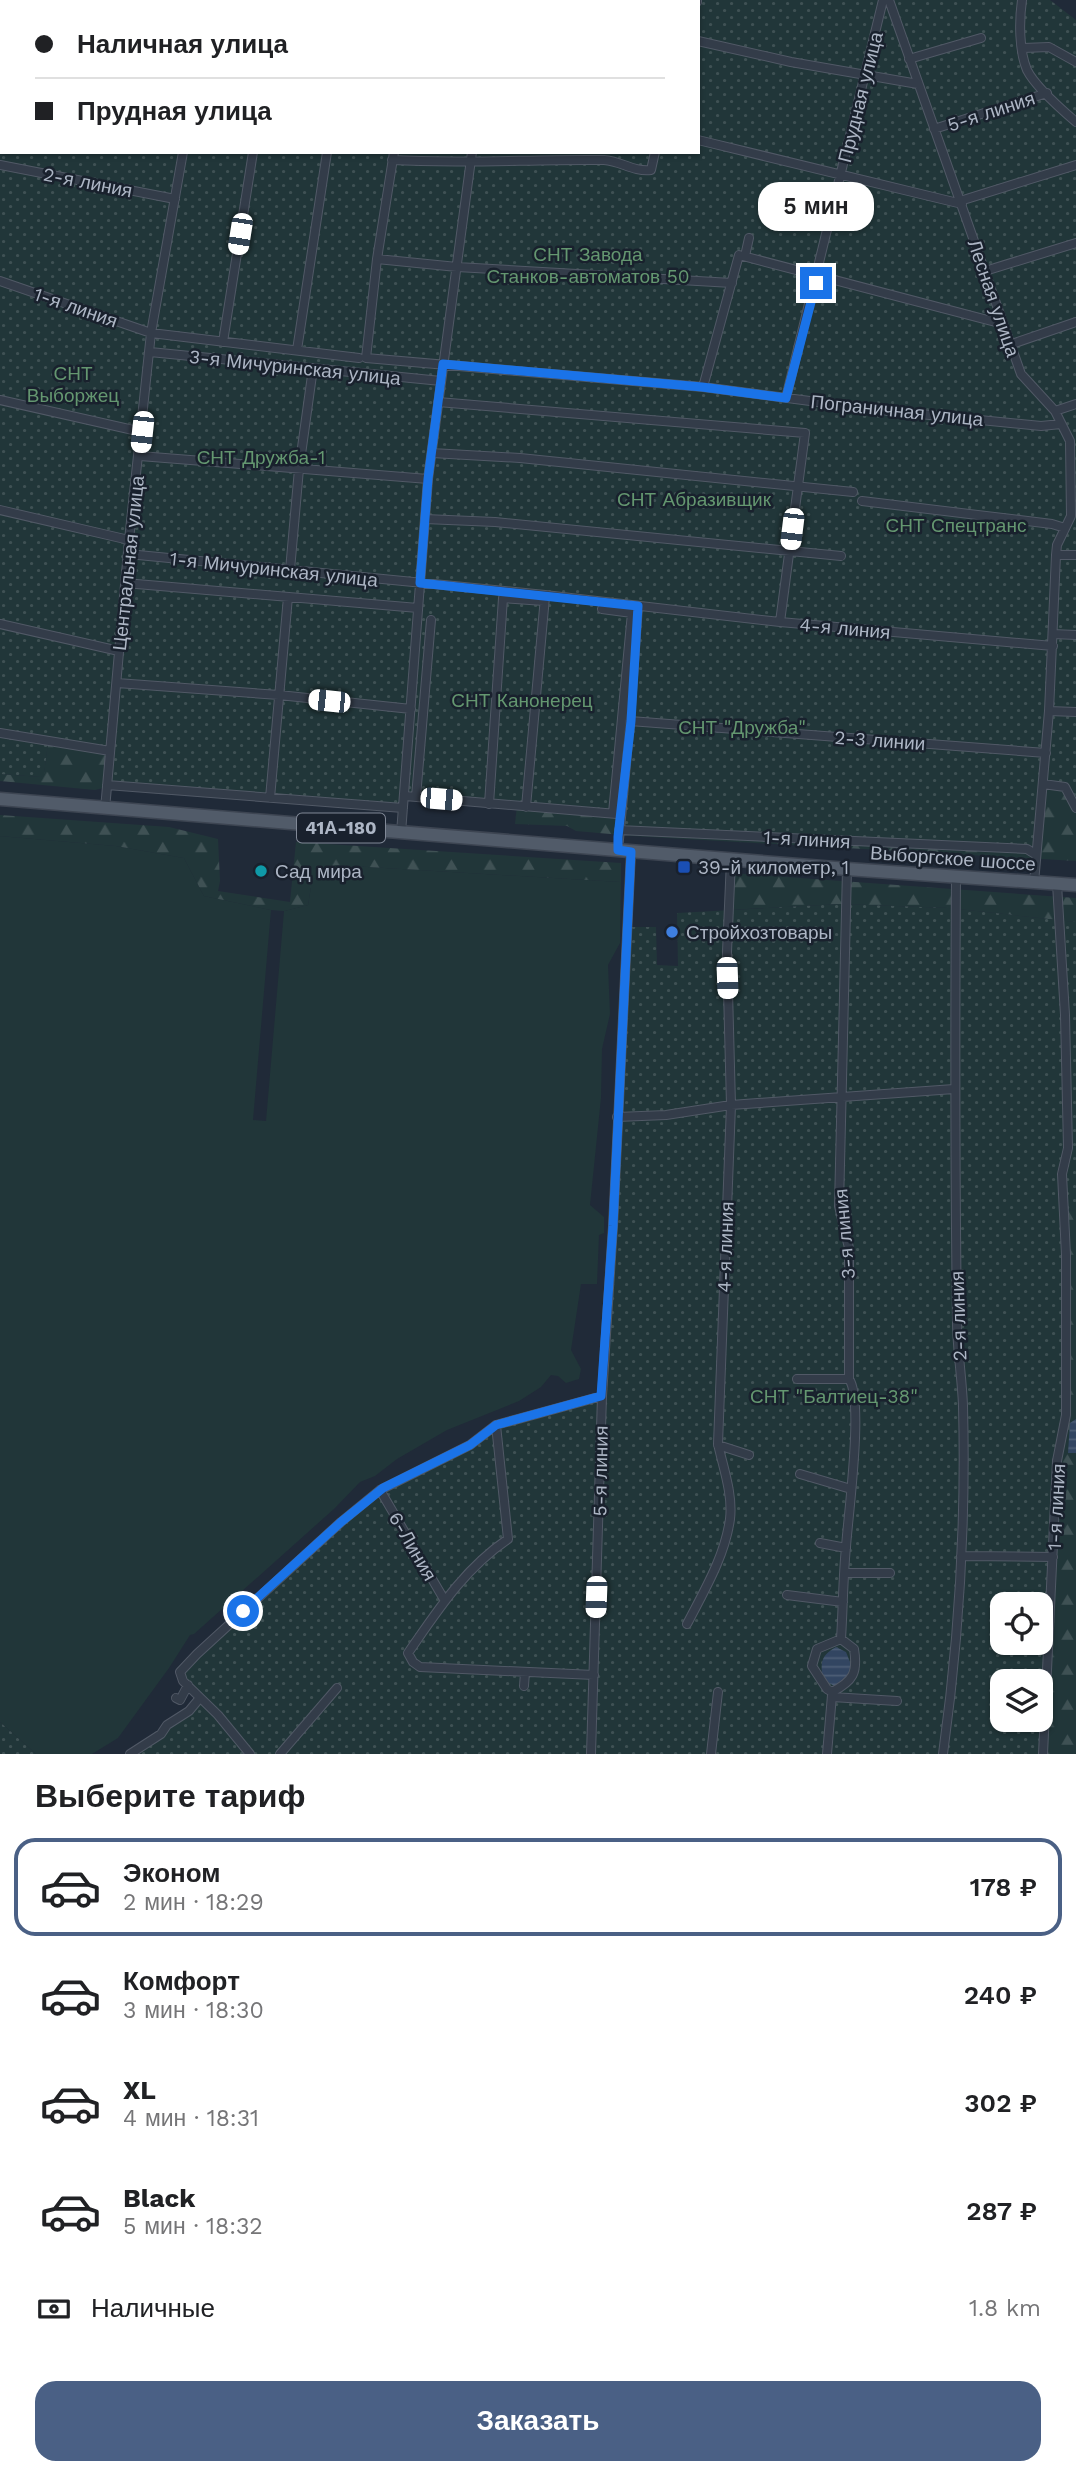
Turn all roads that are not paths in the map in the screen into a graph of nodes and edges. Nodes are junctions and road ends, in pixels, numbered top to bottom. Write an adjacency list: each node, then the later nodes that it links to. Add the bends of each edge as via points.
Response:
1 (883, 0): 9 (street, Прудная улица)
2 (889, 0): 7 (street, Лесная улица)
3 (1022, 0): 6 (street)
4 (981, 38): 7 (street)
5 (700, 41): 9 (street)
6 (1023, 48): 8 (street, via 1049,47); 11 (street, via 1027,69)
7 (909, 59): 10 (street, Лесная улица)
8 (1076, 62)
9 (865, 75): 10 (street); 24 (street, Прудная улица)
10 (918, 84): 13 (street, Лесная улица)
11 (1047, 93): 12 (street); 13 (street, 5-я линия)
12 (1076, 122)
13 (934, 129): 26 (street, Лесная улица)
14 (700, 141): 24 (street)
15 (183, 154): 25 (street, Центральная улица)
16 (253, 154): 39 (street)
17 (327, 154): 41 (street)
18 (472, 154): 21 (street)
19 (655, 154): 21 (street, via 651,170 639,171 609,160)
20 (393, 156): 21 (street); 30 (street)
21 (471, 162): 31 (street)
22 (0, 165): 25 (street, 2-я линия)
23 (1076, 165): 26 (street)
24 (841, 176): 26 (street); 33 (street, Прудная улица)
25 (175, 199): 38 (street, Центральная улица)
26 (961, 202): 32 (street, Лесная улица)
27 (749, 237): 29 (street)
28 (1076, 243): 32 (street)
29 (742, 256): 33 (street); 35 (street)
30 (377, 259): 31 (street); 43 (street)
31 (457, 267): 35 (street); 44 (street)
32 (985, 271): 37 (street, Лесная улица)
33 (818, 275): 37 (street); 48 (street, Прудная улица)
34 (0, 281): 38 (street, 1-я линия)
35 (733, 283): 47 (street)
36 (1076, 322): 40 (street)
37 (1003, 324): 40 (street, Лесная улица)
38 (151, 333): 39 (street, 1-я линия); 42 (street, Центральная улица)
39 (223, 342): 41 (street, 1-я линия)
40 (1009, 345): 52 (street, Лесная улица, via 1021,374)
41 (297, 351): 43 (street, 1-я линия)
42 (150, 352): 45 (street, 3-я Мичуринская улица); 54 (street, Центральная улица)
43 (363, 358): 44 (street, 1-я линия)
44 (443, 364): 46 (street); 47 (street, Пограничная улица)
45 (313, 369): 46 (street, 3-я Мичуринская улица); 57 (street)
46 (441, 381): 50 (street)
47 (703, 387): 48 (street, Пограничная улица)
48 (786, 398): 53 (street, Пограничная улица, via 1041,426)
49 (0, 400): 54 (street)
50 (438, 402): 55 (street); 60 (street, via 805,433)
51 (1076, 404): 52 (street)
52 (1055, 411): 53 (street, Лесная улица)
53 (1061, 424): 59 (street, Лесная улица, via 1070,442)
54 (142, 432): 56 (street, Центральная улица)
55 (432, 453): 58 (street); 60 (street)
56 (140, 456): 57 (street); 66 (street, Центральная улица)
57 (299, 469): 58 (street); 72 (street)
58 (428, 479): 64 (street)
59 (1073, 484): 65 (street, Лесная улица, via 1071,516)
60 (797, 487): 61 (street); 67 (street)
61 (853, 492)
62 (862, 501): 65 (street)
63 (0, 510): 66 (street)
64 (425, 519): 67 (street); 74 (street)
65 (1065, 528): 69 (street, Лесная улица)
66 (129, 540): 68 (street, Центральная улица)
67 (789, 551): 71 (street); 81 (street)
68 (128, 554): 72 (street, 1-я Мичуринская улица); 73 (street, Центральная улица)
69 (1056, 555): 70 (street); 83 (street, Лесная улица)
70 (1076, 555)
71 (841, 556)
72 (290, 570): 74 (street, 1-я Мичуринская улица)
73 (125, 583): 75 (street); 86 (street, Центральная улица)
74 (420, 583): 76 (street, 1-я Мичуринская улица); 78 (street)
75 (288, 597): 78 (street); 88 (street)
76 (545, 598): 77 (street, 4-я линия); 102 (street, via 503,598); 103 (street)
77 (638, 606): 81 (street, 4-я линия); 92 (street)
78 (418, 608): 89 (street)
79 (602, 609): 107 (street, via 632,613)
80 (431, 620): 99 (street)
81 (780, 622): 85 (street, 4-я линия)
82 (0, 624): 86 (street)
83 (1053, 634): 84 (street); 85 (street, Лесная улица)
84 (1076, 635)
85 (1053, 646): 90 (street, Лесная улица)
86 (120, 650): 87 (street, Центральная улица)
87 (117, 683): 88 (street); 94 (street, Центральная улица)
88 (279, 695): 89 (street); 100 (street)
89 (411, 709): 98 (street)
90 (1049, 711): 91 (street); 95 (street, Лесная улица)
91 (1076, 712)
92 (631, 721): 95 (street, 2-3 линии); 107 (street)
93 (0, 733): 94 (street)
94 (110, 751): 96 (street, Центральная улица)
95 (1046, 752): 97 (street, Лесная улица)
96 (107, 785): 100 (street); 106 (street, Центральная улица)
97 (1043, 785): 105 (street, via 1065,786); 111 (street, Лесная улица)
98 (405, 796): 99 (street); 104 (street)
99 (416, 797): 102 (street)
100 (270, 798): 104 (street)
101 (0, 799): 106 (main road, 41А-180)
102 (489, 804): 103 (street)
103 (526, 807): 107 (street)
104 (403, 808): 109 (street)
105 (1076, 808)
106 (105, 809): 109 (main road, 41А-180)
107 (616, 814): 108 (street, 5-я линия)
108 (619, 831): 110 (street, 5-я линия); 111 (street, 1-я линия, via 1027,849)
109 (401, 833): 110 (main road, 41А-180)
110 (624, 851): 112 (main road, Выборгское шоссе / 41А-180); 121 (street, 5-я линия)
111 (1035, 854): 115 (street, Лесная улица)
112 (732, 860): 113 (main road, Выборгское шоссе / 41А-180); 120 (street, 4-я линия, via 727,952)
113 (848, 869): 114 (main road, Выборгское шоссе / 41А-180); 119 (street, 3-я линия)
114 (956, 877): 115 (main road, Выборгское шоссе / 41А-180); 118 (street, 2-я линия)
115 (1034, 883): 116 (main road, Выборгское шоссе / 41А-180)
116 (1057, 884): 117 (main road, Выборгское шоссе / 41А-180); 122 (street, 1-я линия)
117 (1076, 885)
118 (954, 1089): 119 (street); 134 (street, 2-я линия, via 957,1334 963,1404)
119 (841, 1097): 120 (street); 124 (street, 3-я линия, via 839,1206 849,1248)
120 (731, 1105): 121 (street); 127 (street, 4-я линия)
121 (617, 1117): 125 (street, 5-я линия)
122 (1072, 1148): 135 (street, 1-я линия, via 1062,1174 1066,1415 1057,1461)
123 (797, 1379): 124 (street)
124 (849, 1379): 130 (street, 3-я линия, via 855,1409)
125 (601, 1396): 126 (street); 144 (street, 5-я линия)
126 (496, 1425): 131 (street, via 470,1445); 139 (street, via 508,1539 484,1556)
127 (718, 1445): 128 (street); 141 (street, 4-я линия, via 730,1519 716,1566)
128 (749, 1455)
129 (800, 1475): 130 (street)
130 (851, 1489): 133 (street, 3-я линия)
131 (380, 1490): 139 (street, 6-Линия); 146 (street, via 191,1660 180,1672)
132 (820, 1543): 133 (street)
133 (846, 1548): 136 (street, 3-я линия)
134 (961, 1556): 135 (street); 159 (street, 2-я линия)
135 (1053, 1557): 160 (street, 1-я линия)
136 (844, 1573): 137 (street); 140 (street, 3-я линия)
137 (890, 1573)
138 (788, 1595): 140 (street)
139 (445, 1601): 143 (street, via 408,1653 413,1662 420,1667)
140 (843, 1602): 142 (street, 3-я линия)
141 (687, 1624)
142 (841, 1639): 149 (street, via 854,1649 857,1664 847,1684); 149 (street, via 817,1649 812,1667)
143 (525, 1672): 144 (street); 145 (street)
144 (594, 1675): 156 (street, 5-я линия)
145 (524, 1686)
146 (191, 1688): 150 (street, via 180,1700); 154 (street)
147 (337, 1688): 155 (street)
148 (718, 1692): 157 (street)
149 (832, 1695): 152 (street); 158 (street)
150 (176, 1698)
151 (199, 1699): 153 (street, via 161,1734)
152 (897, 1701)
153 (130, 1754)
154 (250, 1754)
155 (280, 1754)
156 (591, 1754)
157 (711, 1754)
158 (827, 1754)
159 (943, 1754)
160 (1043, 1754)

